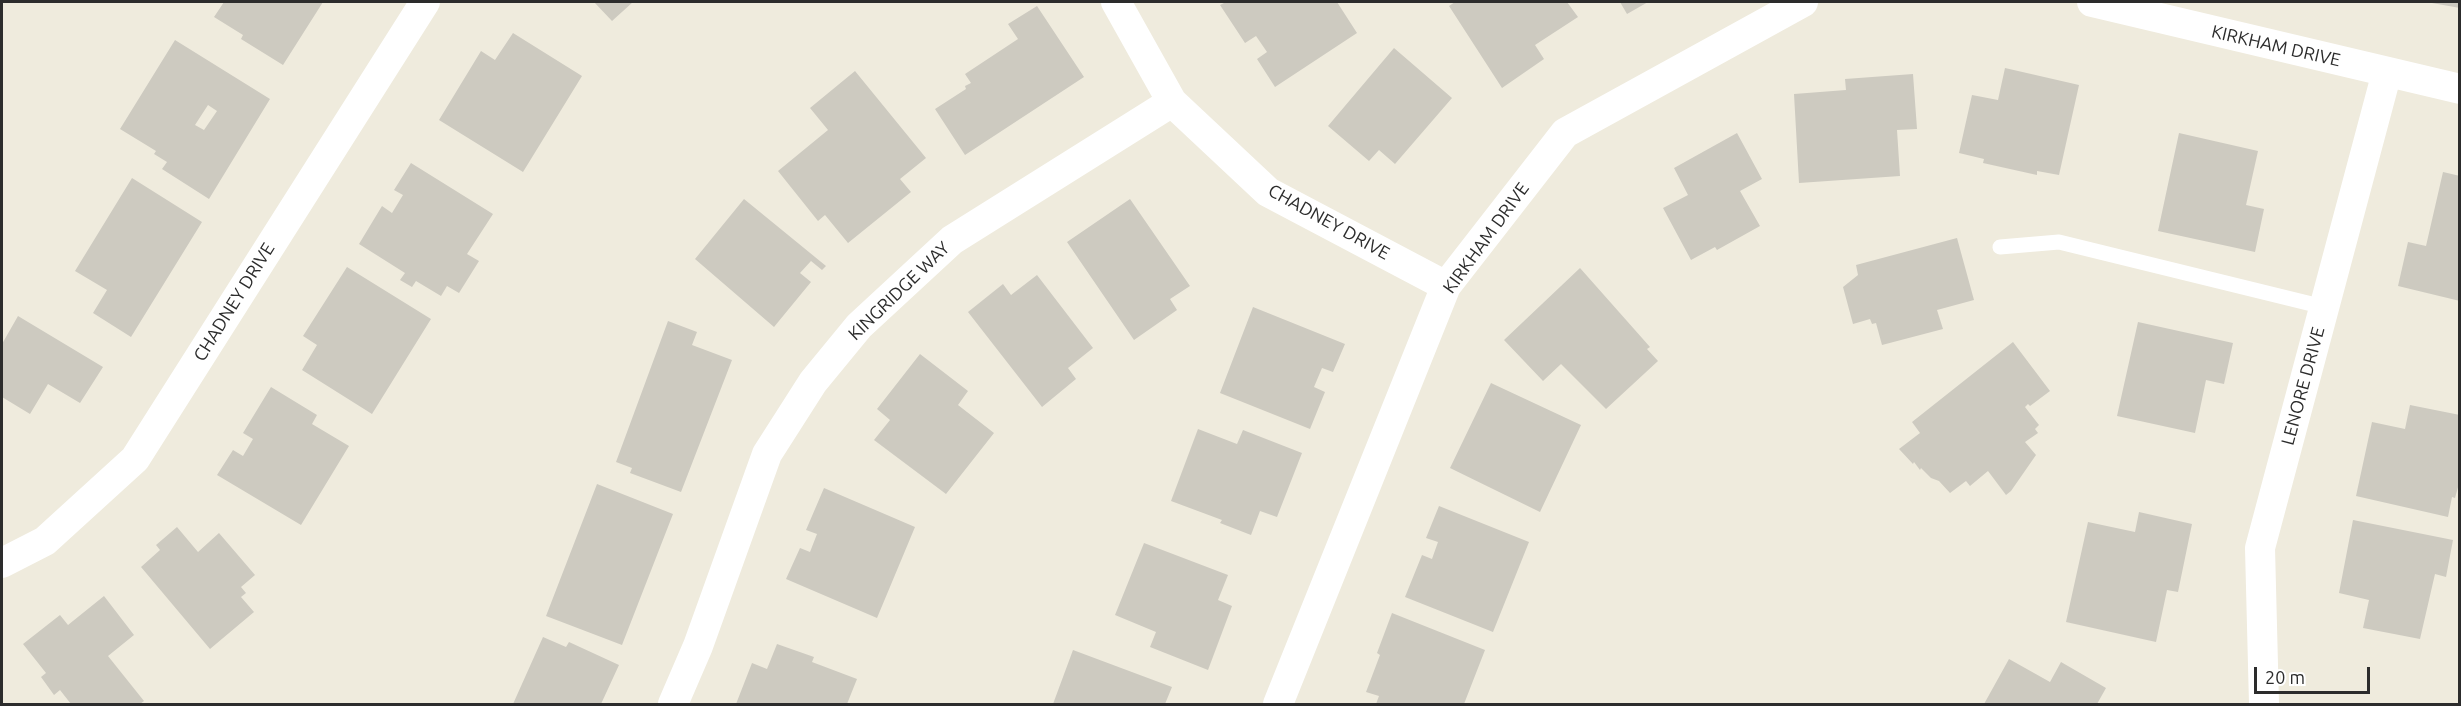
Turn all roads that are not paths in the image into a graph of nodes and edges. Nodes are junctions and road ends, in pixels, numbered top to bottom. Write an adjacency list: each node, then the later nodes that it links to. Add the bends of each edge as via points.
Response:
1 (425, 2): 11 (street, CHADNEY DRIVE, via 135,459 45,541)
2 (1116, 2): 7 (street, CHADNEY DRIVE)
3 (1803, 2): 9 (street, KIRKHAM DRIVE, via 1565,133)
4 (2092, 2): 5 (street, KIRKHAM DRIVE)
5 (2387, 72): 6 (street, KIRKHAM DRIVE); 10 (street, LENORE DRIVE)
6 (2460, 89)
7 (1173, 102): 9 (street, CHADNEY DRIVE, via 1268,192); 12 (street, KINGRIDGE WAY, via 952,240 852,334 813,382 767,454)
8 (2000, 247): 10 (lane, via 2059,242)
9 (1446, 286): 13 (street, KIRKHAM DRIVE)
10 (2324, 307): 14 (street, LENORE DRIVE, via 2260,548)
11 (2, 563)
12 (673, 705)
13 (1278, 705)
14 (2264, 705)

